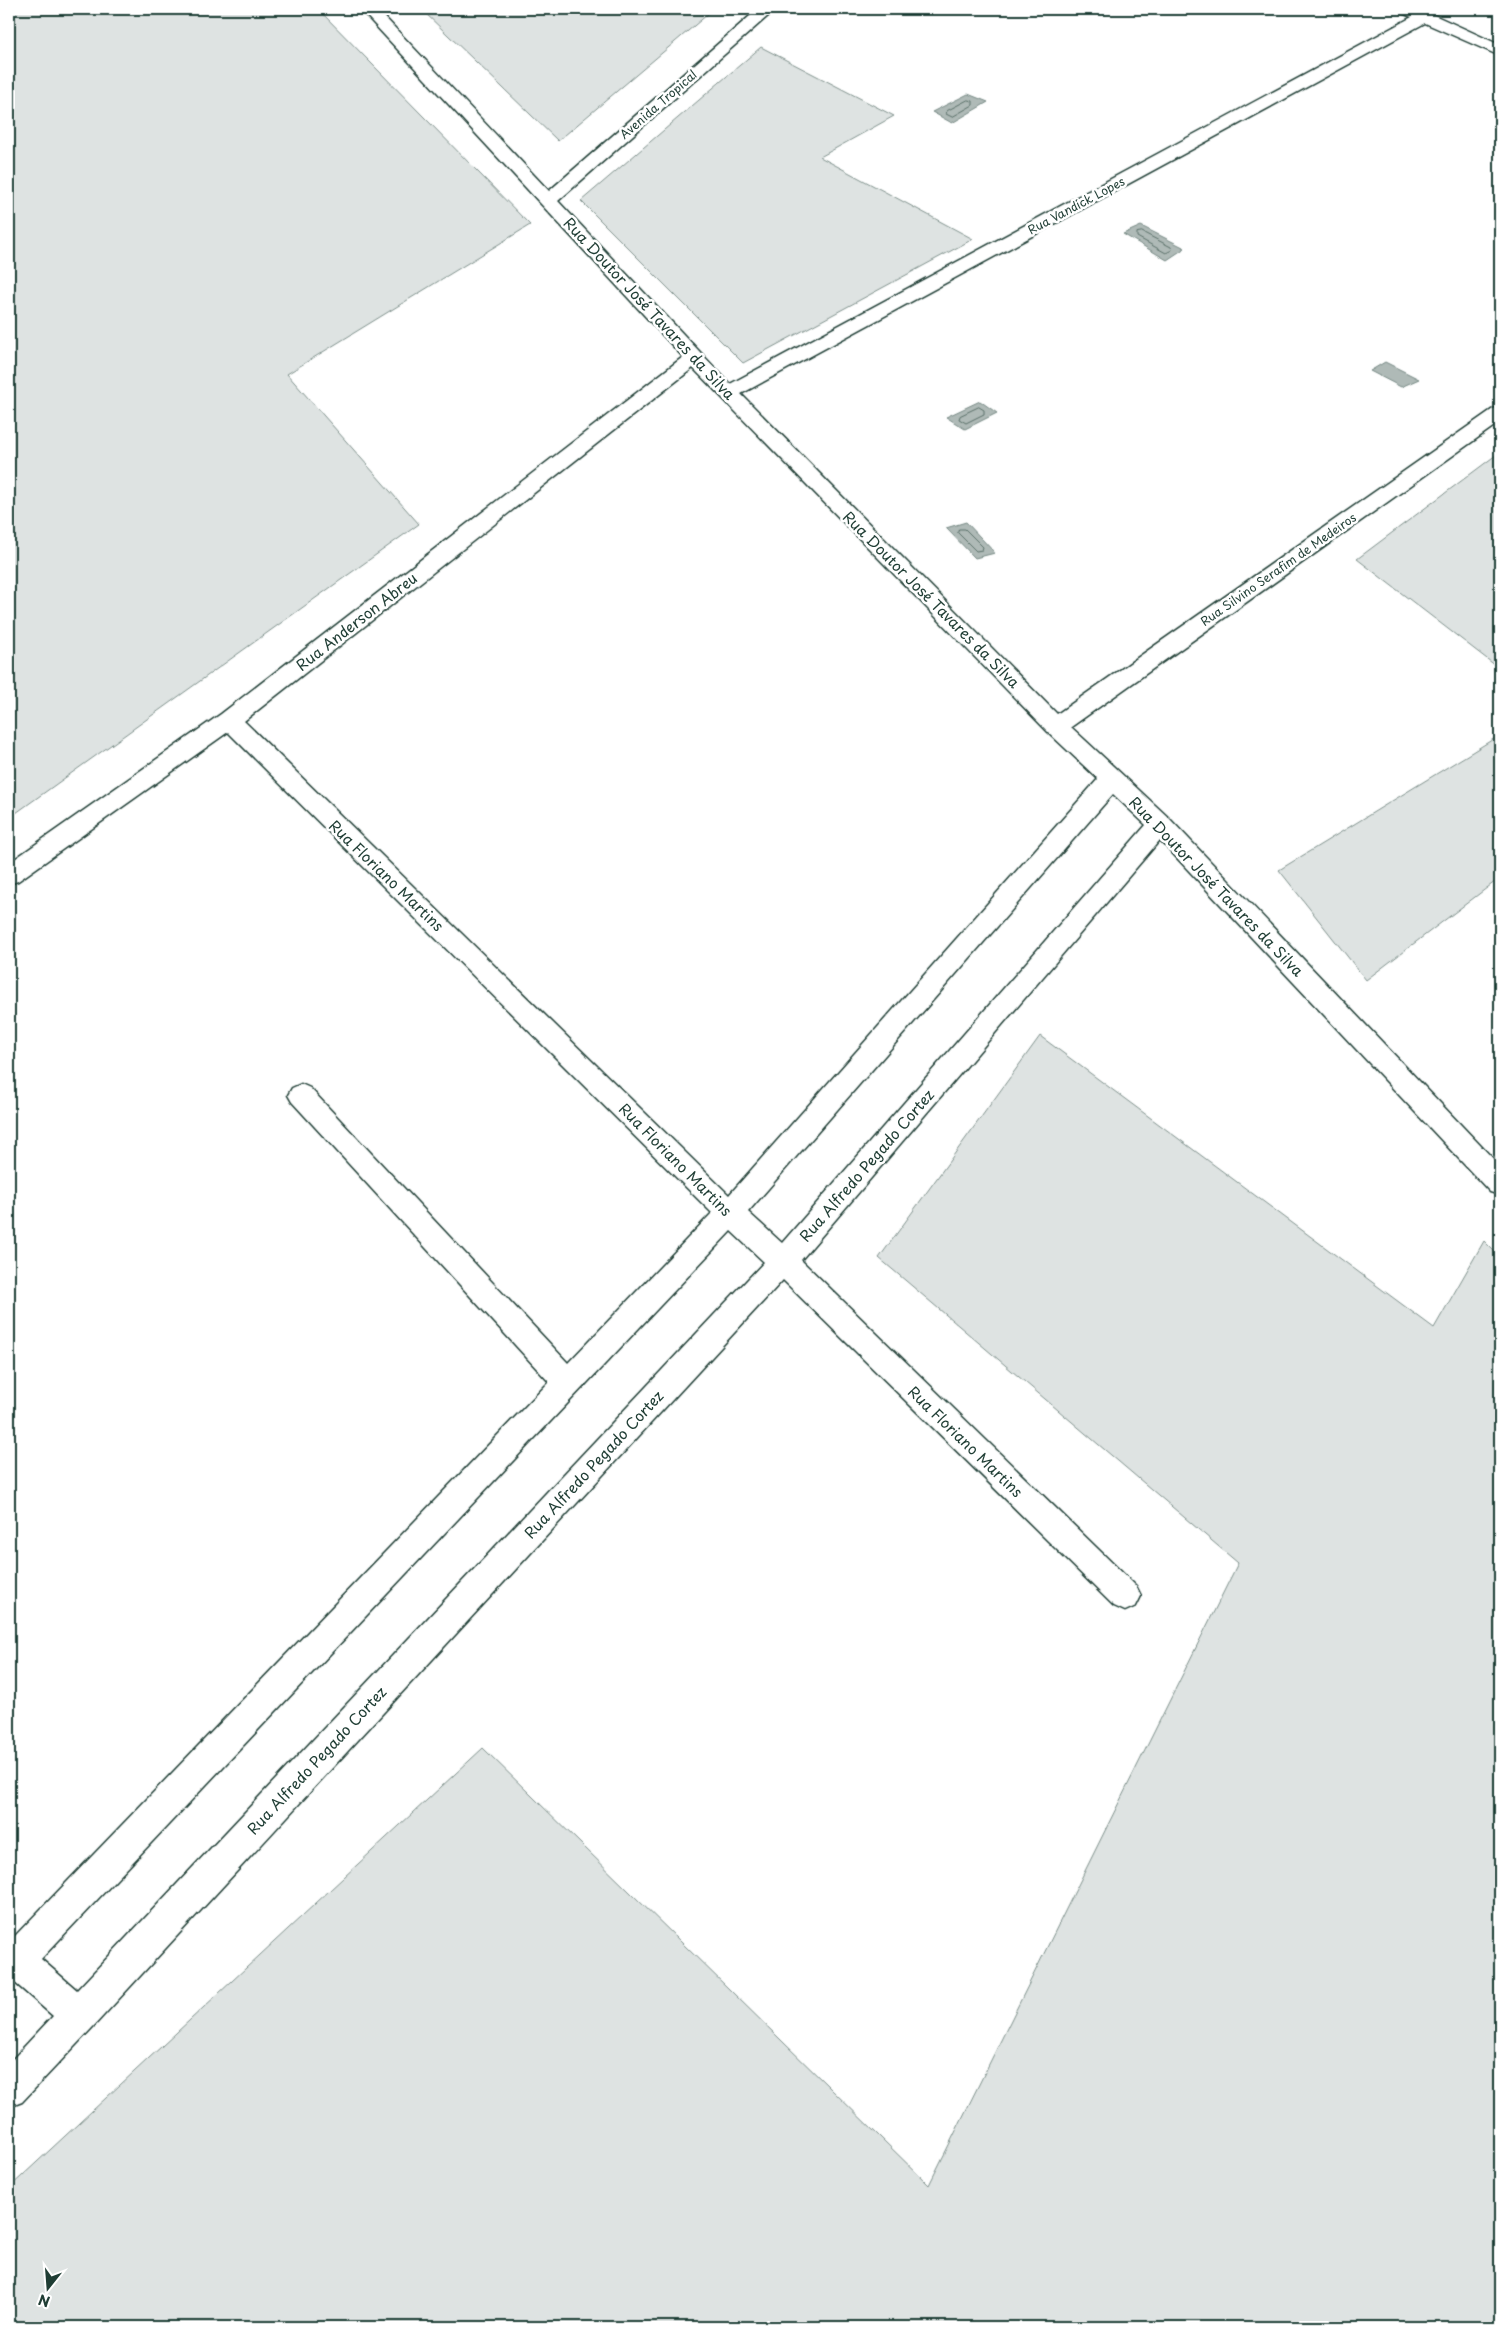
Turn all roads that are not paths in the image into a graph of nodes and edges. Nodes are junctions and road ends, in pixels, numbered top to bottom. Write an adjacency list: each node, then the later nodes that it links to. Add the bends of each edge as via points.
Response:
1 (368, 9): 6 (street, Rua Doutor José Tavares da Silva)
2 (768, 9): 6 (street, Avenida Tropical)
3 (1406, 9): 4 (street)
4 (1424, 17): 5 (street); 8 (street, Rua Vandick Lopes)
5 (1500, 51)
6 (549, 200): 7 (street, Rua Doutor José Tavares da Silva)
7 (695, 357): 8 (street, Rua Doutor José Tavares da Silva); 10 (street, Rua Anderson Abreu)
8 (728, 392): 11 (street, Rua Doutor José Tavares da Silva)
9 (1500, 413): 11 (street, Rua Silvino Serafim de Medeiros)
10 (229, 720): 14 (street, Rua Anderson Abreu); 17 (street, Rua Floriano Martins)
11 (1056, 726): 12 (street, Rua Doutor José Tavares da Silva)
12 (1113, 778): 13 (street, Rua Doutor José Tavares da Silva); 17 (street)
13 (1160, 824): 16 (street, Rua Doutor José Tavares da Silva); 18 (street, Rua Alfredo Pegado Cortez)
14 (9, 875)
15 (301, 1095): 19 (street)
16 (1500, 1184)
17 (730, 1213): 18 (street, Rua Floriano Martins); 19 (street)
18 (782, 1261): 20 (street, Rua Floriano Martins); 22 (street, Rua Alfredo Pegado Cortez)
19 (568, 1383): 21 (street)
20 (1125, 1596)
21 (11, 1960): 22 (street)
22 (79, 2015): 23 (street, Rua Alfredo Pegado Cortez)
23 (9, 2089)

